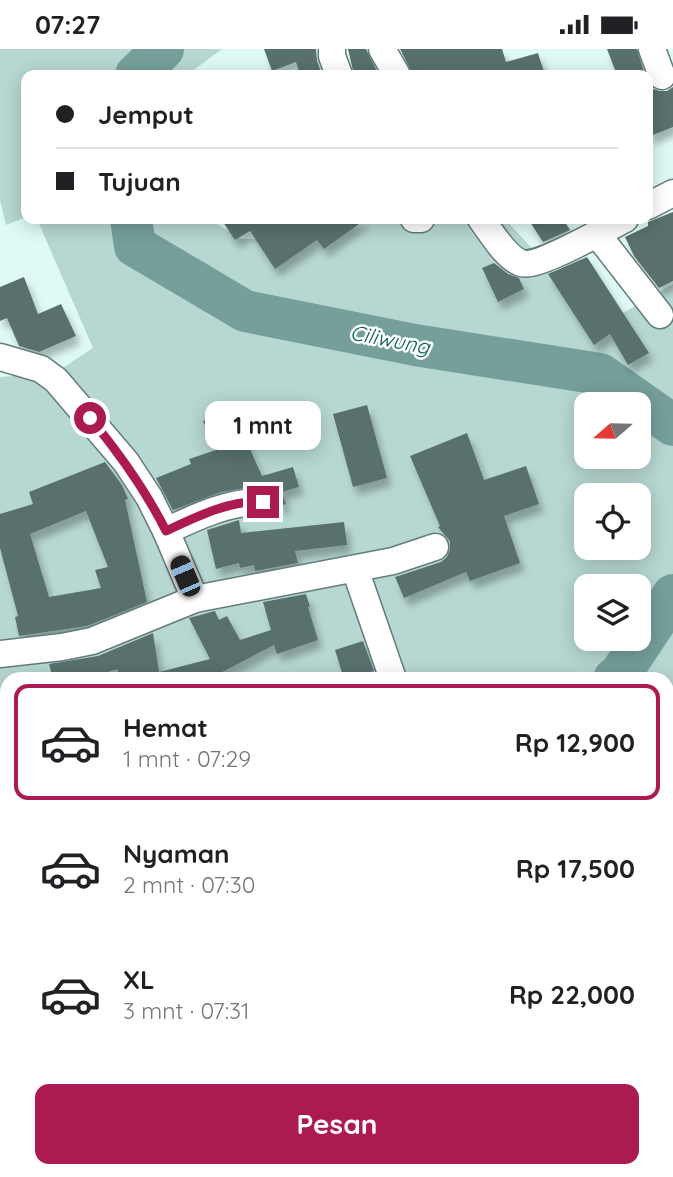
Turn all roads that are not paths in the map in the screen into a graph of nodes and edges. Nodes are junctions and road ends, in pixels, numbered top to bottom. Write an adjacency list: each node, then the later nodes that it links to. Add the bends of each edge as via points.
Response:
1 (332, 49): 4 (street)
2 (382, 49): 5 (street)
3 (652, 49): 6 (street)
4 (337, 70)
5 (394, 70)
6 (662, 76)
7 (673, 193): 8 (street)
8 (653, 203)
9 (485, 224): 11 (street, via 516,260 527,264)
10 (616, 224): 11 (street)
11 (597, 234): 12 (street)
12 (660, 315)
13 (0, 357): 15 (street, via 41,369 62,387 126,462)
14 (263, 502): 15 (street, via 212,511)
15 (166, 531): 18 (street)
16 (435, 547): 17 (street)
17 (355, 569): 18 (street); 20 (street)
18 (195, 599): 19 (street, via 92,641)
19 (0, 654)
20 (391, 672)

